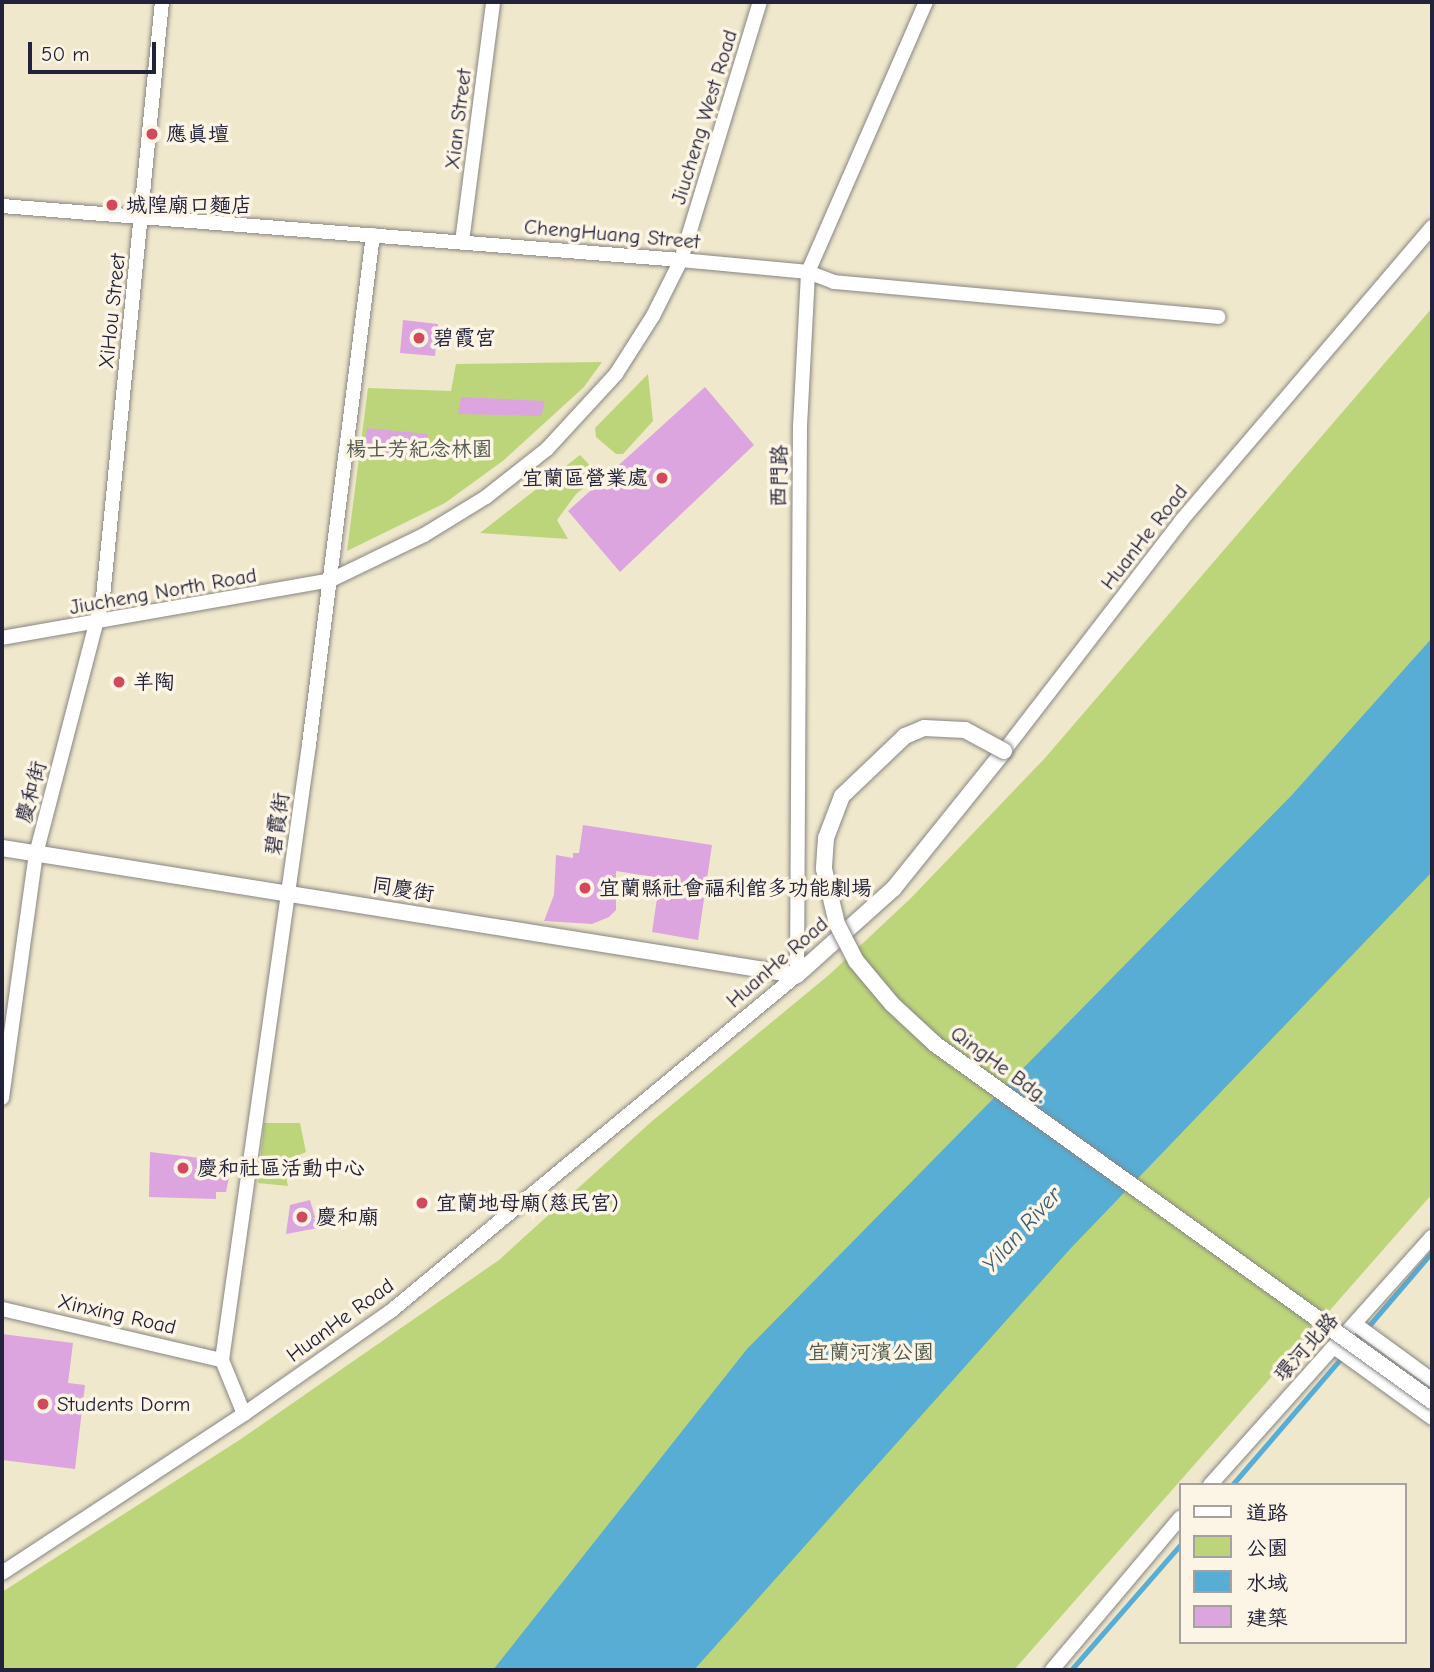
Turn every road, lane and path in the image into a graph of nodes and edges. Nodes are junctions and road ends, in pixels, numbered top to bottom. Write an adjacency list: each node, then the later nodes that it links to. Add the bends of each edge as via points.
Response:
1 (162, 2): 6 (street, XiHou Street)
2 (493, 2): 9 (street, Xian Street)
3 (760, 2): 10 (street, Jiucheng West Road)
4 (926, 2): 11 (street, 西門路)
5 (2, 206): 6 (street, ChengHuang Street)
6 (143, 219): 8 (street, ChengHuang Street); 14 (street, XiHou Street)
7 (1432, 227): 16 (street, HuanHe Road, via 1181,521)
8 (373, 235): 9 (street, ChengHuang Street); 13 (street, 碧霞街)
9 (463, 242): 10 (street, ChengHuang Street)
10 (681, 260): 11 (street, ChengHuang Street); 13 (street, Jiucheng West Road, via 616,374 547,449 476,503)
11 (808, 272): 12 (street, ChengHuang Street, via 834,282); 20 (street, 西門路, via 797,630)
12 (1218, 317)
13 (331, 580): 14 (street, Jiucheng North Road); 19 (street, 碧霞街)
14 (97, 624): 15 (street, Jiucheng North Road); 18 (street, 慶和街)
15 (2, 638)
16 (1004, 751): 20 (street, HuanHe Road, via 894,888); 28 (street, QingHe Bdg., bridge, via 952,726 924,727 905,736 842,796 825,838 824,869 837,924 856,961 934,1044)
17 (2, 848): 18 (street, 同慶街)
18 (36, 854): 19 (street, 同慶街); 21 (street, 慶和街)
19 (289, 891): 20 (street, 同慶街); 26 (street, 碧霞街)
20 (797, 975): 29 (street, HuanHe Road, via 391,1311)
21 (2, 1098)
22 (1432, 1237): 24 (street, 環河北路)
23 (2, 1309): 26 (street, Xinxing Road)
24 (1355, 1324): 25 (street, 環河北路); 27 (street)
25 (1334, 1347): 30 (street); 31 (street, 環河北路)
26 (222, 1360): 29 (street)
27 (1432, 1380)
28 (1432, 1401)
29 (244, 1414): 33 (street, HuanHe Road)
30 (1432, 1419)
31 (1212, 1483)
32 (1178, 1520): 34 (street)
33 (2, 1573)
34 (1052, 1670)

